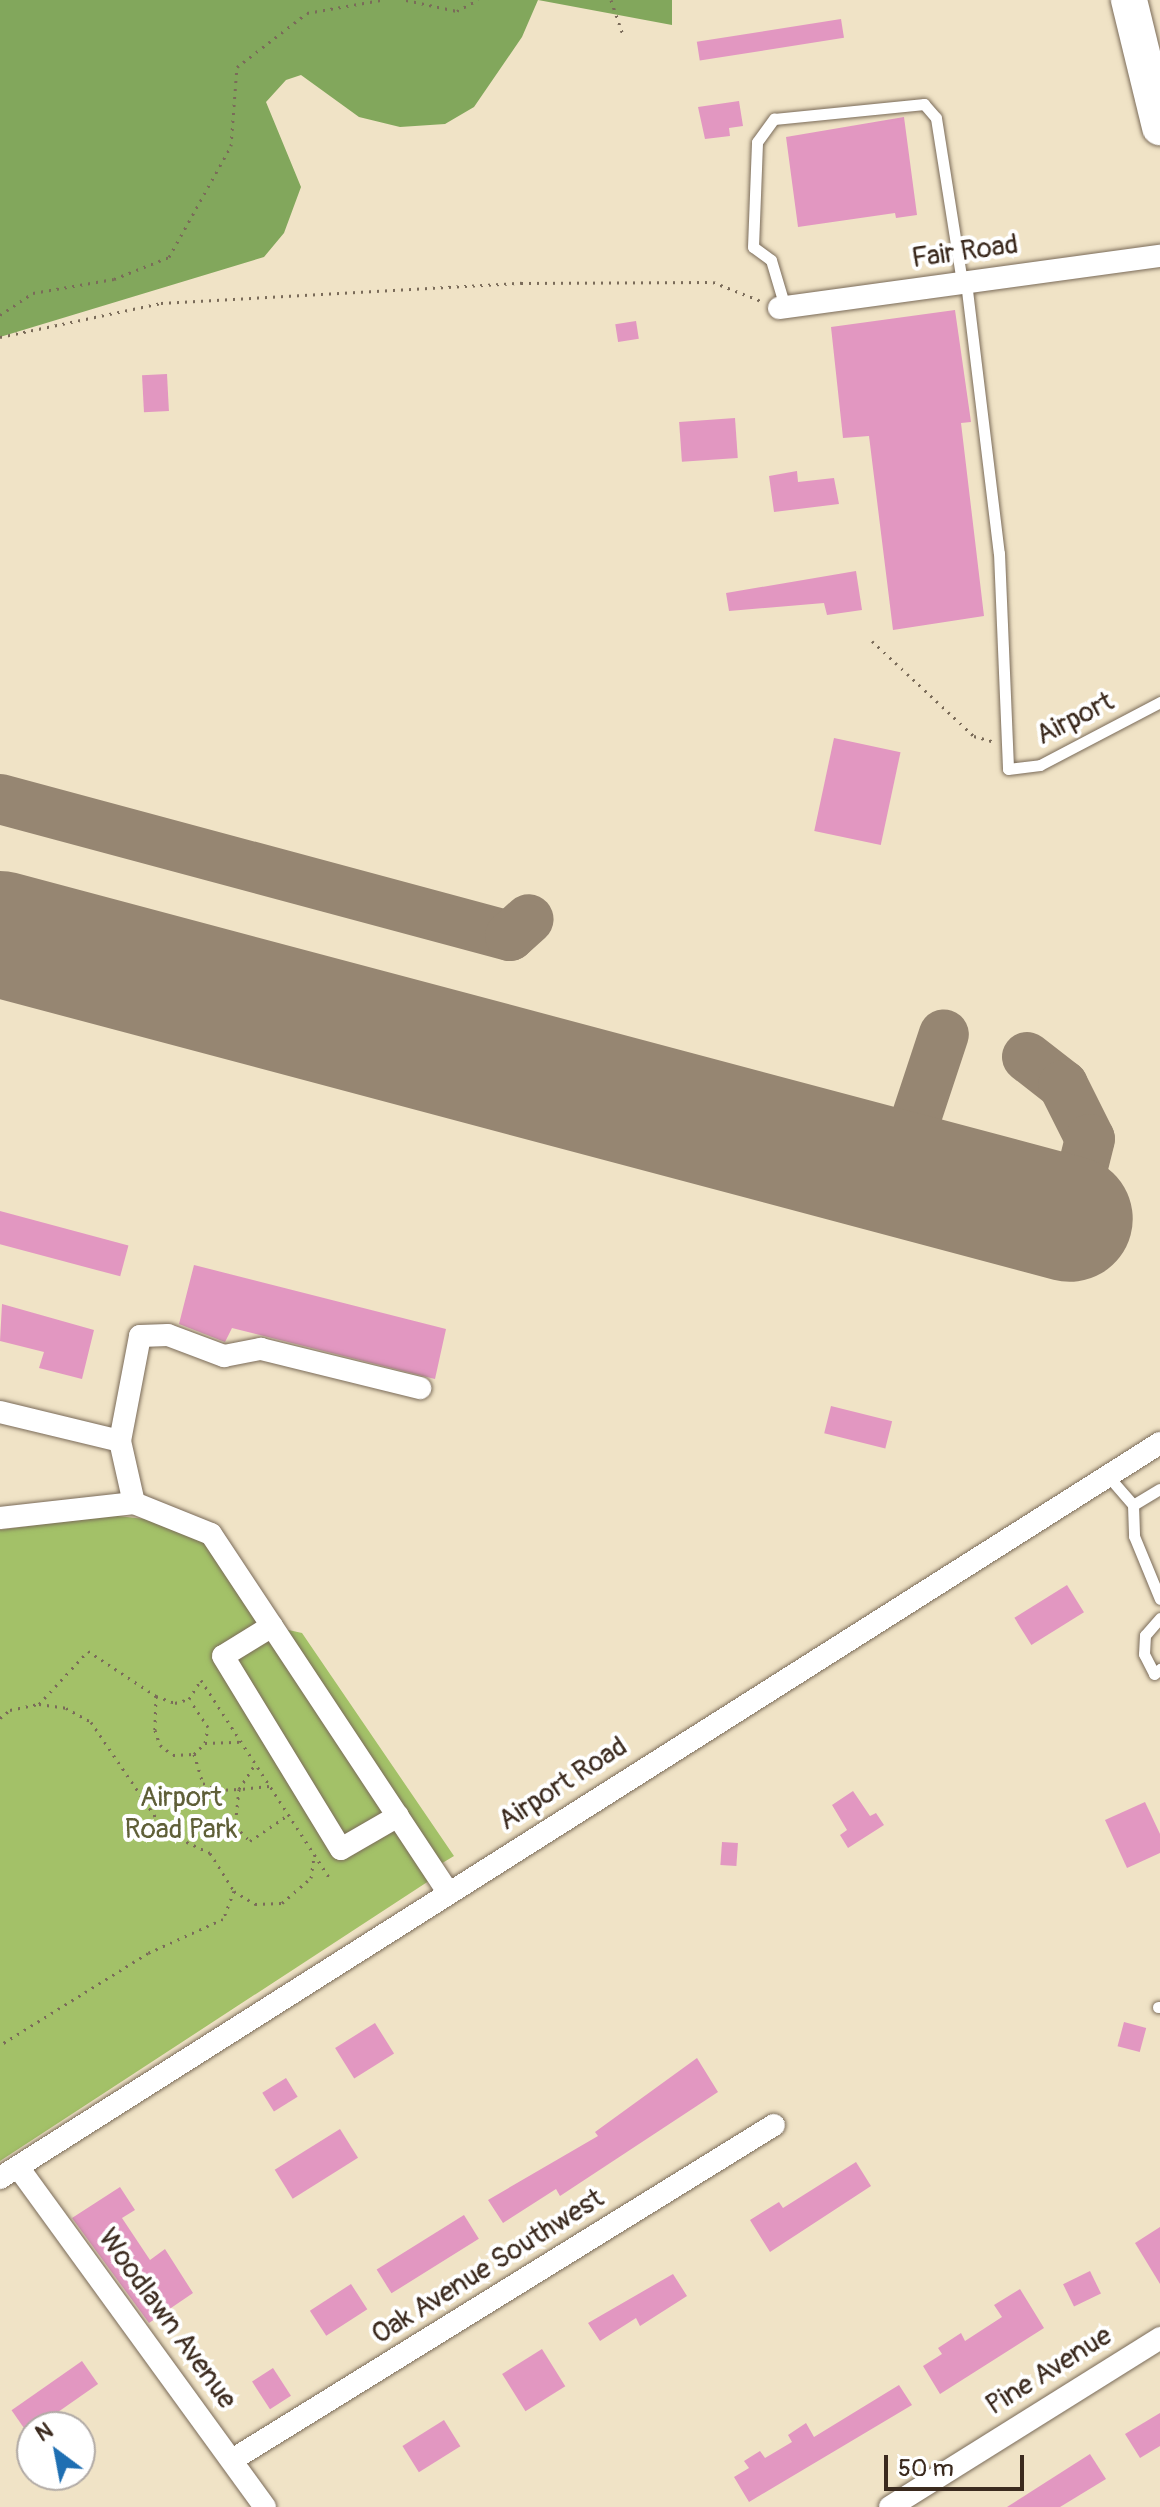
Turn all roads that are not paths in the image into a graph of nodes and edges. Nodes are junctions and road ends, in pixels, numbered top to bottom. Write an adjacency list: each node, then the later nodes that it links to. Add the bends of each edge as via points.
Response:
1 (1129, 0): 2 (main road)
2 (1160, 127)
3 (1160, 256): 4 (street, Fair Road)
4 (964, 283): 5 (street, Fair Road); 5 (lane, via 936,118 924,104 774,119 757,142 753,247 771,260); 6 (lane, Airport, via 999,553 1008,769 1040,765)
5 (782, 308)
6 (1160, 702)
7 (420, 1388): 9 (street, via 261,1349 224,1356 168,1335 140,1336)
8 (0, 1412): 9 (street)
9 (120, 1441): 13 (street)
10 (1160, 1443): 11 (street, Airport Road)
11 (1108, 1476): 14 (lane); 21 (street, Airport Road)
12 (1160, 1489): 14 (lane)
13 (134, 1503): 15 (street); 18 (street, via 211,1534)
14 (1133, 1505): 16 (lane, via 1134,1536)
15 (0, 1518)
16 (1160, 1599)
17 (1160, 1618): 19 (lane, via 1145,1635 1144,1654 1154,1674)
18 (272, 1626): 20 (street); 20 (street, via 223,1656 341,1849)
19 (1160, 1669)
20 (398, 1816): 21 (street)
21 (448, 1892): 23 (street, Airport Road)
22 (774, 2125): 25 (street, Oak Avenue Southwest)
23 (9, 2173): 25 (street, Woodlawn Avenue)
24 (1160, 2338): 27 (street, Pine Avenue)
25 (232, 2460): 26 (street, Woodlawn Avenue)
26 (265, 2507)
27 (890, 2507)

